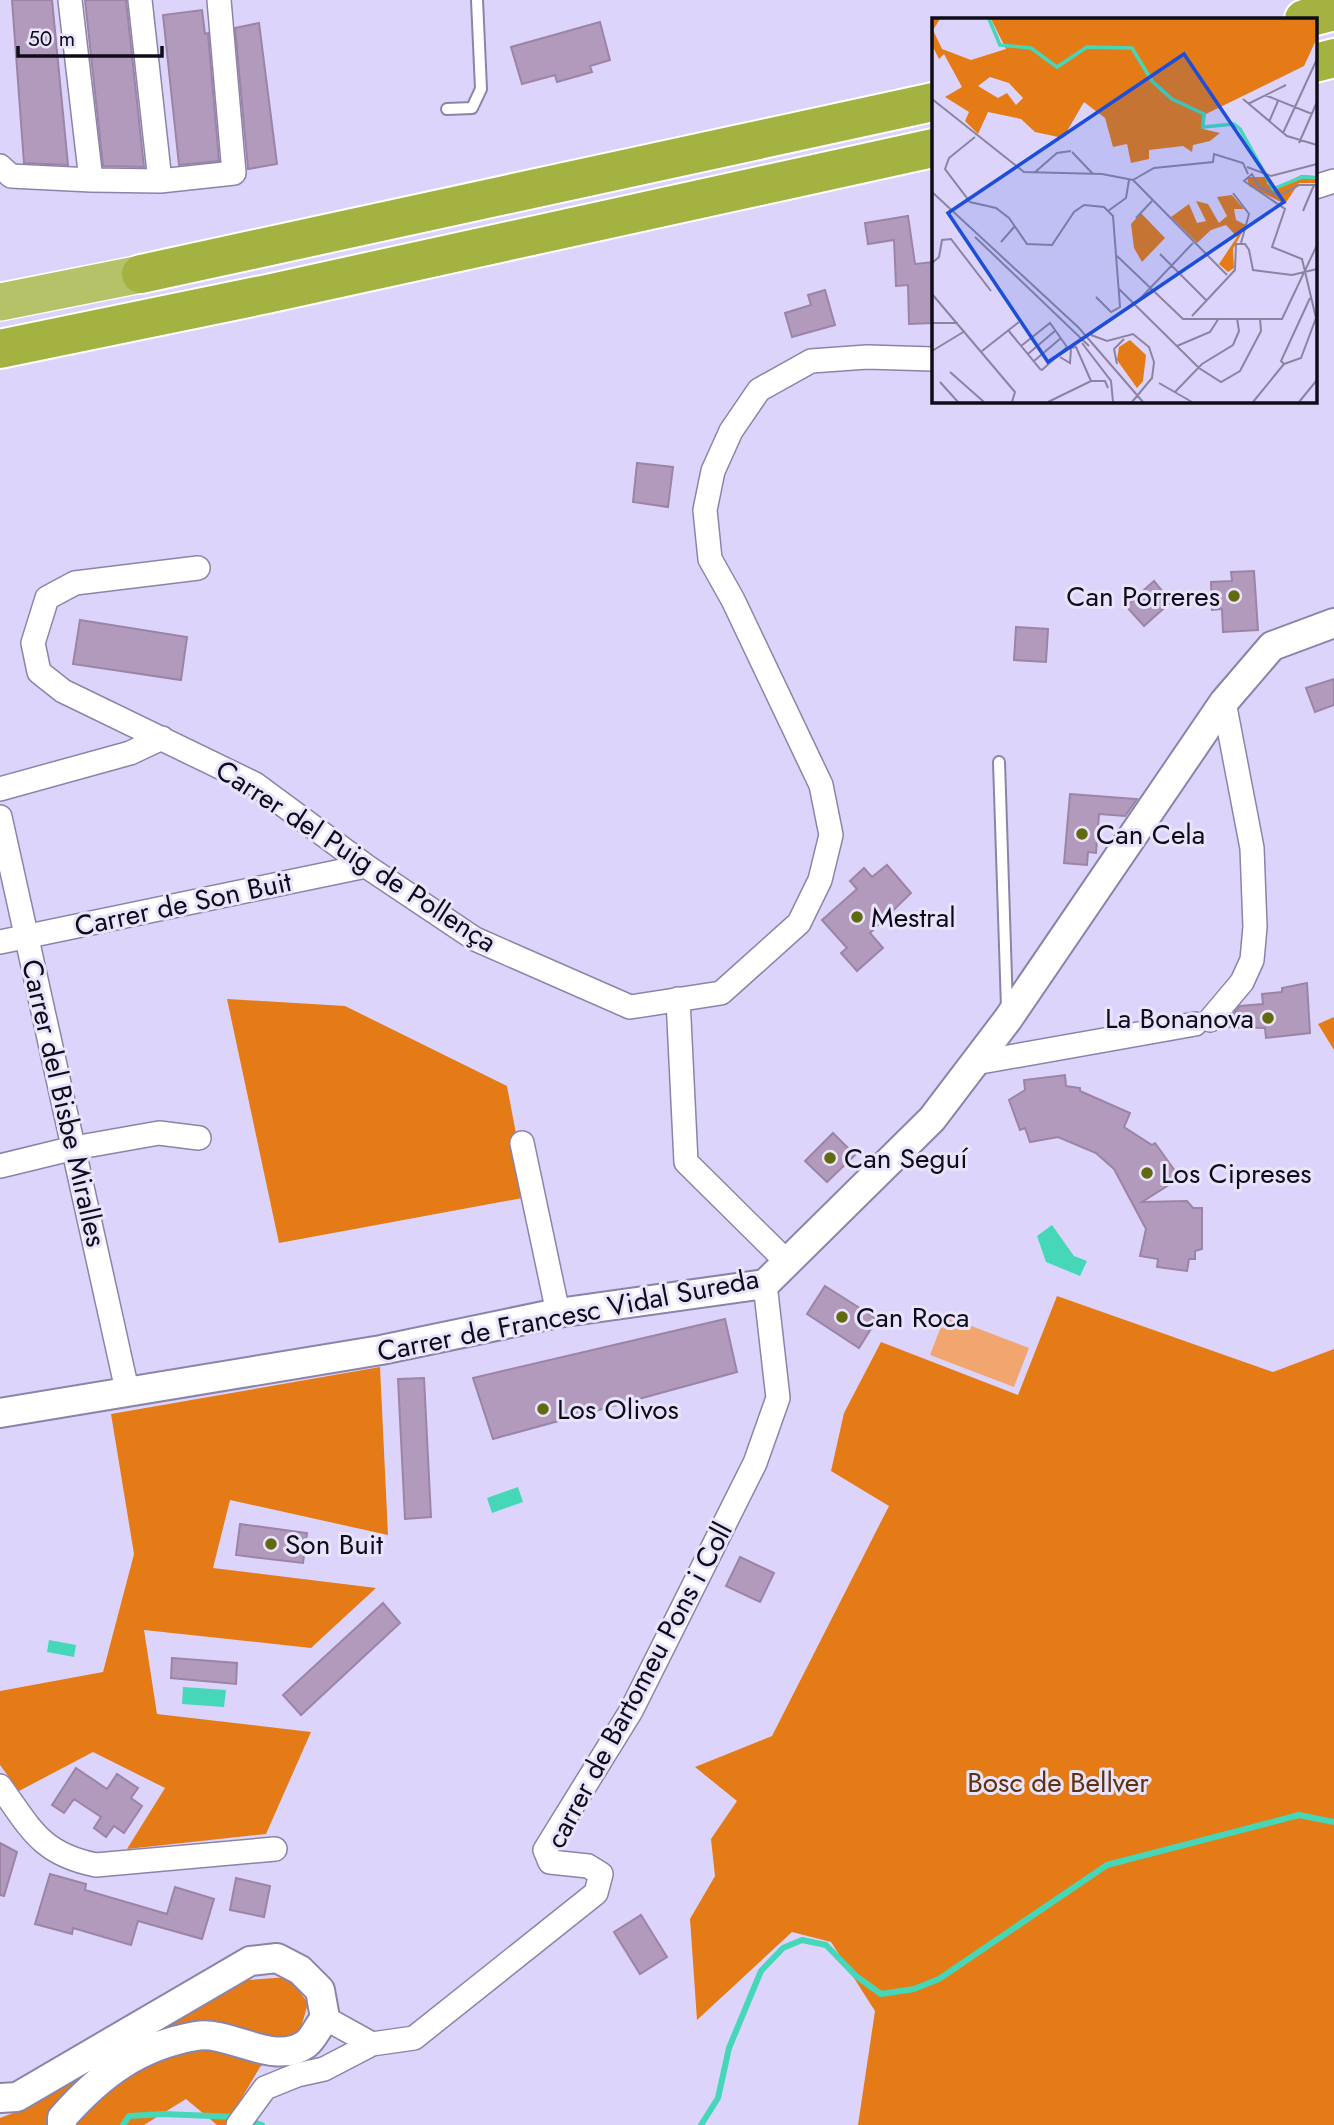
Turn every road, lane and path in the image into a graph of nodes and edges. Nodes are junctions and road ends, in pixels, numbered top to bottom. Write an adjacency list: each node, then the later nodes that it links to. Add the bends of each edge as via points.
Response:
1 (71, 0): 13 (street)
2 (140, 0): 14 (street)
3 (219, 0): 14 (street, via 234,173)
4 (477, 0): 10 (lane, via 481,89 472,108)
5 (1334, 11): 6 (highway)
6 (1308, 18)
7 (1334, 58): 8 (highway)
8 (1316, 63)
9 (932, 102): 18 (highway)
10 (447, 109)
11 (932, 148): 17 (highway)
12 (0, 166): 13 (street, via 11,176)
13 (91, 180): 14 (street)
14 (160, 181)
15 (1334, 181): 16 (street)
16 (1316, 187)
17 (549, 232): 21 (highway); 23 (highway, via 436,273)
18 (141, 274): 19 (highway, via 68,274); 20 (highway)
19 (0, 284)
20 (0, 302)
21 (0, 349)
22 (932, 359): 34 (street, Carrer del Puig de Pollença, via 811,361 759,390 731,431 713,471 705,510 710,559 821,785 831,835 820,880 799,923 721,993)
23 (0, 374)
24 (198, 568): 27 (street, Carrer del Puig de Pollença, via 75,583 47,598 33,643 39,672 63,691)
25 (1334, 623): 26 (street, Carrer de Francesc Vidal Sureda, via 1272,646)
26 (1224, 702): 35 (street, Carrer de Francesc Vidal Sureda); 36 (street, via 1252,848 1255,928 1252,960 1242,982 1203,1022)
27 (162, 738): 29 (street, via 130,753); 31 (street, Carrer del Puig de Pollença, via 255,784)
28 (999, 762): 35 (lane)
29 (0, 789)
30 (0, 817): 32 (street, Carrer del Bisbe Miralles)
31 (366, 866): 32 (street, Carrer de Son Buit); 34 (street, Carrer del Puig de Pollença, via 475,939 630,1007)
32 (26, 936): 33 (street, Carrer de Son Buit); 39 (street, Carrer del Bisbe Miralles)
33 (0, 942)
34 (678, 999): 41 (street, via 686,1162)
35 (1008, 1019): 36 (street, Carrer de Francesc Vidal Sureda)
36 (975, 1063): 41 (street, Carrer de Francesc Vidal Sureda, via 932,1119)
37 (198, 1138): 39 (street, via 159,1133)
38 (522, 1143): 43 (street)
39 (74, 1148): 40 (street); 44 (street, Carrer del Bisbe Miralles)
40 (0, 1166)
41 (787, 1262): 42 (street, Carrer de Francesc Vidal Sureda)
42 (765, 1284): 43 (street, Carrer de Francesc Vidal Sureda); 49 (street, carrer de Bartomeu Pons i Coll, via 778,1398 755,1463 631,1711 545,1850 551,1862 588,1866 601,1874 596,1893 414,2038)
43 (558, 1313): 44 (street, Carrer de Francesc Vidal Sureda, via 381,1350)
44 (127, 1390): 45 (street, Carrer de Francesc Vidal Sureda)
45 (0, 1413)
46 (0, 1786): 47 (street, via 40,1842 71,1860 96,1865)
47 (275, 1849)
48 (325, 2018): 49 (street); 50 (street, via 320,1990 300,1970 277,1958 250,1961 17,2097); 51 (street, via 306,2044 282,2051 198,2035 130,2057 92,2084 62,2118)
49 (372, 2044): 52 (street, via 324,2069 265,2088)
50 (0, 2098)
51 (62, 2125)
52 (238, 2125)

